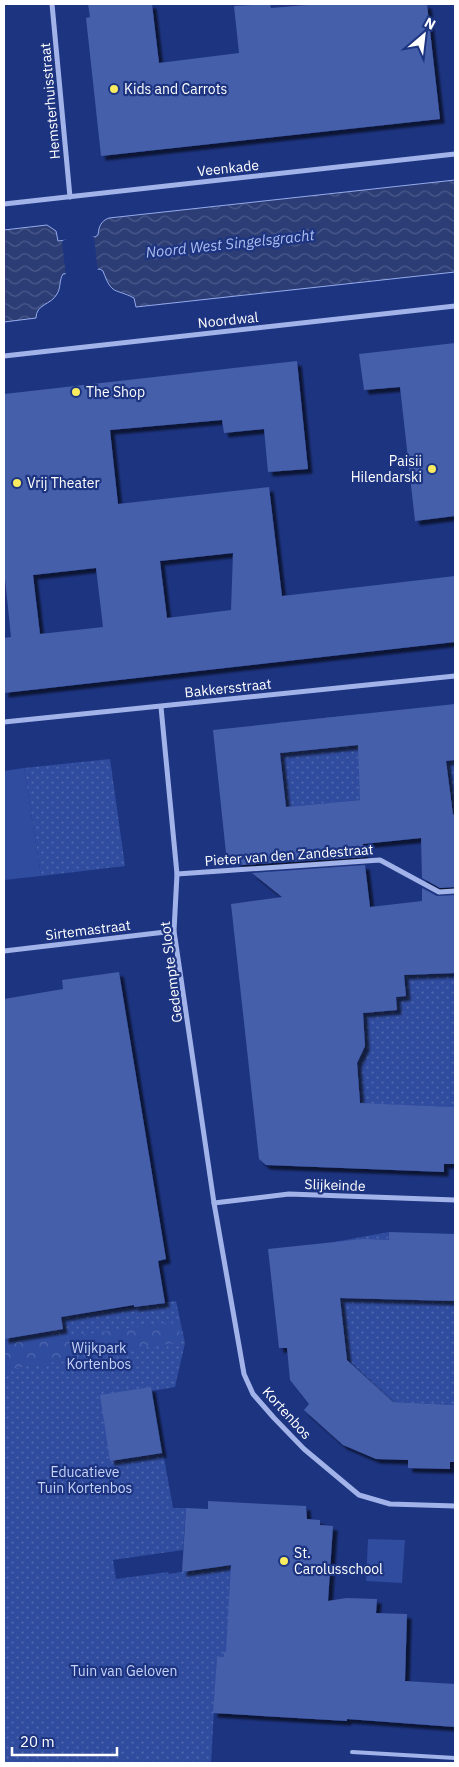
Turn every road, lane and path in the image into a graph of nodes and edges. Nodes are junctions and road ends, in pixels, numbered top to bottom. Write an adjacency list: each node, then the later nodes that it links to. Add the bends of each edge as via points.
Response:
1 (52, 4): 3 (street, Hemsterhuisstraat)
2 (455, 154): 3 (street, Veenkade)
3 (70, 196): 4 (street, Veenkade)
4 (4, 204)
5 (455, 306): 6 (street, Noordwal)
6 (4, 356)
7 (455, 676): 8 (street, Bakkersstraat)
8 (161, 707): 9 (street, Bakkersstraat); 10 (street, Gedempte Sloot)
9 (4, 722)
10 (177, 874): 11 (street, Pieter van den Zandestraat, via 380,860 439,892); 12 (street, Gedempte Sloot)
11 (455, 891)
12 (174, 931): 13 (street, Sirtemastraat); 15 (street, Gedempte Sloot)
13 (4, 951)
14 (455, 1200): 15 (street, Slijkeinde, via 289,1194)
15 (214, 1203): 16 (street, Kortenbos, via 238,1345 244,1374 253,1394 304,1449 359,1495 390,1504)
16 (455, 1506)
17 (352, 1752): 18 (lane)
18 (455, 1758)

